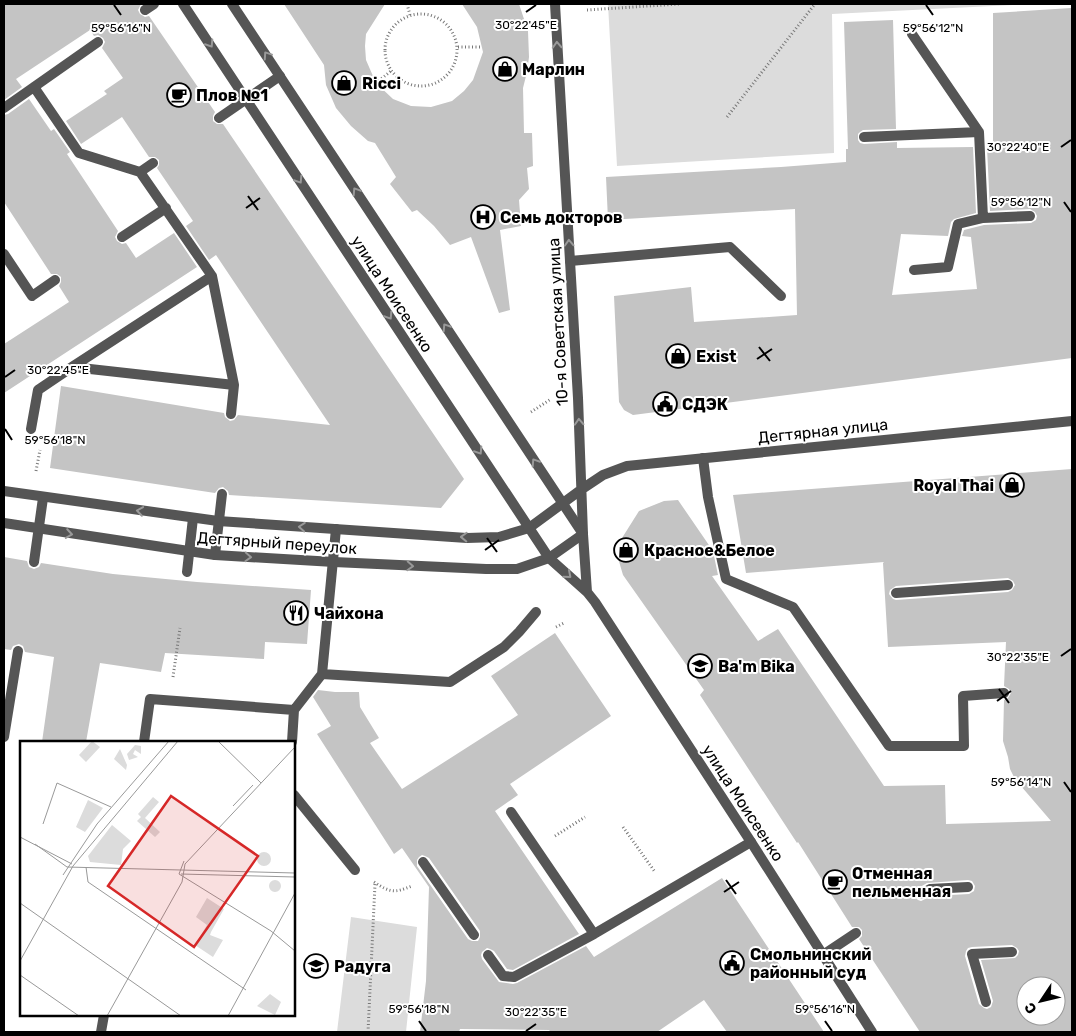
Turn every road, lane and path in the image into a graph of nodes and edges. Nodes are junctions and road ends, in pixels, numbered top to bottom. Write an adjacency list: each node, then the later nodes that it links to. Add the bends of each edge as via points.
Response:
1 (154, 4): 8 (street)
2 (183, 4): 19 (street, улица Моисеенко, one-way to 19)
3 (232, 4): 16 (street, улица Моисеенко, one-way to 3)
4 (407, 4): 10 (path)
5 (555, 4): 32 (street, 10-я Советская улица, one-way to 5)
6 (679, 4): 9 (path)
7 (815, 4): 21 (path)
8 (145, 10)
9 (587, 10)
10 (410, 15): 13 (path, via 424,13 436,16 447,24); 15 (path, via 400,20 386,38 386,61)
11 (912, 34): 23 (street)
12 (98, 42): 18 (street)
13 (458, 47): 14 (path); 15 (path, via 457,60 440,82 414,86 401,81)
14 (481, 47)
15 (391, 71): 17 (path)
16 (280, 76): 19 (street); 49 (street, улица Моисеенко, one-way to 16)
17 (376, 82)
18 (34, 87): 20 (street); 26 (street, via 79,153)
19 (246, 100): 22 (street); 53 (street, улица Моисеенко, one-way to 53)
20 (4, 108)
21 (727, 117)
22 (219, 118)
23 (979, 132): 24 (street); 29 (street)
24 (864, 137)
25 (154, 163): 26 (street)
26 (140, 172): 27 (street)
27 (166, 208): 30 (street); 34 (street)
28 (1030, 216): 29 (street)
29 (983, 218): 33 (street, via 958,224 948,267)
30 (122, 237)
31 (4, 254): 35 (street, via 32,296)
32 (570, 261): 36 (street, via 730,247); 45 (street, 10-я Советская улица, one-way to 32)
33 (914, 270)
34 (212, 276): 37 (street); 38 (street)
35 (55, 280)
36 (781, 296)
37 (72, 367): 38 (street); 43 (street, via 38,390)
38 (234, 385): 40 (street)
39 (551, 399): 41 (path)
40 (231, 414)
41 (527, 415)
42 (1072, 421): 44 (street, Дегтярная улица)
43 (31, 429)
44 (703, 458): 45 (street, Дегтярная улица, via 627,466); 70 (street, via 726,579 793,607 889,746 964,746 963,696)
45 (582, 488): 49 (street, Дегтярная улица); 56 (street)
46 (4, 492): 48 (street, Дегтярный переулок)
47 (222, 494): 51 (street)
48 (44, 498): 50 (street, Дегтярный переулок, one-way to 48); 54 (street)
49 (562, 503): 53 (street, Дегтярная улица); 56 (street, улица Моисеенко)
50 (193, 518): 51 (street, Дегтярный переулок); 57 (street)
51 (218, 521): 55 (street, Дегтярный переулок, one-way to 51); 58 (street)
52 (4, 523): 54 (street, Дегтярный переулок)
53 (529, 528): 55 (street, Дегтярный переулок, one-way to 55, via 499,537 467,538); 59 (street, улица Моисеенко)
54 (38, 529): 57 (street, Дегтярный переулок, one-way to 57); 60 (street)
55 (336, 530): 61 (street)
56 (583, 534): 59 (street); 64 (street, улица Моисеенко)
57 (190, 552): 58 (street, Дегтярный переулок); 62 (street)
58 (216, 555): 61 (street, Дегтярный переулок, one-way to 61)
59 (549, 558): 61 (street, Дегтярный переулок, one-way to 59, via 517,569); 64 (street, улица Моисеенко, one-way to 64)
60 (34, 562)
61 (334, 562): 69 (street)
62 (187, 572)
63 (1008, 585): 65 (street)
64 (587, 592): 80 (street, улица Моисеенко)
65 (896, 593)
66 (536, 612): 69 (street, via 504,648 450,682)
67 (180, 628): 71 (path)
68 (18, 651): 73 (street)
69 (322, 674): 72 (street)
70 (1004, 693)
71 (170, 701): 72 (street); 74 (street, via 150,699)
72 (294, 710): 75 (street)
73 (4, 737)
74 (144, 741)
75 (292, 741)
76 (295, 795): 83 (street)
77 (511, 812): 81 (street)
78 (585, 817): 81 (path)
79 (623, 826): 87 (path)
80 (751, 842): 87 (street); 94 (street, улица Моисеенко)
81 (535, 848): 90 (street)
82 (423, 862): 91 (street)
83 (355, 870): 84 (path)
84 (376, 883): 86 (path, via 394,892); 98 (path)
85 (968, 887): 88 (street, via 930,889)
86 (403, 890)
87 (668, 891): 90 (street)
88 (921, 894)
89 (856, 933): 94 (street)
90 (594, 934): 93 (street, via 514,978 503,976)
91 (474, 935)
92 (1012, 952): 95 (street, via 972,954)
93 (488, 955)
94 (822, 955): 99 (street, улица Моисеенко)
95 (986, 1002)
96 (104, 1016): 97 (street)
97 (101, 1032)
98 (368, 1032)
99 (872, 1032)

